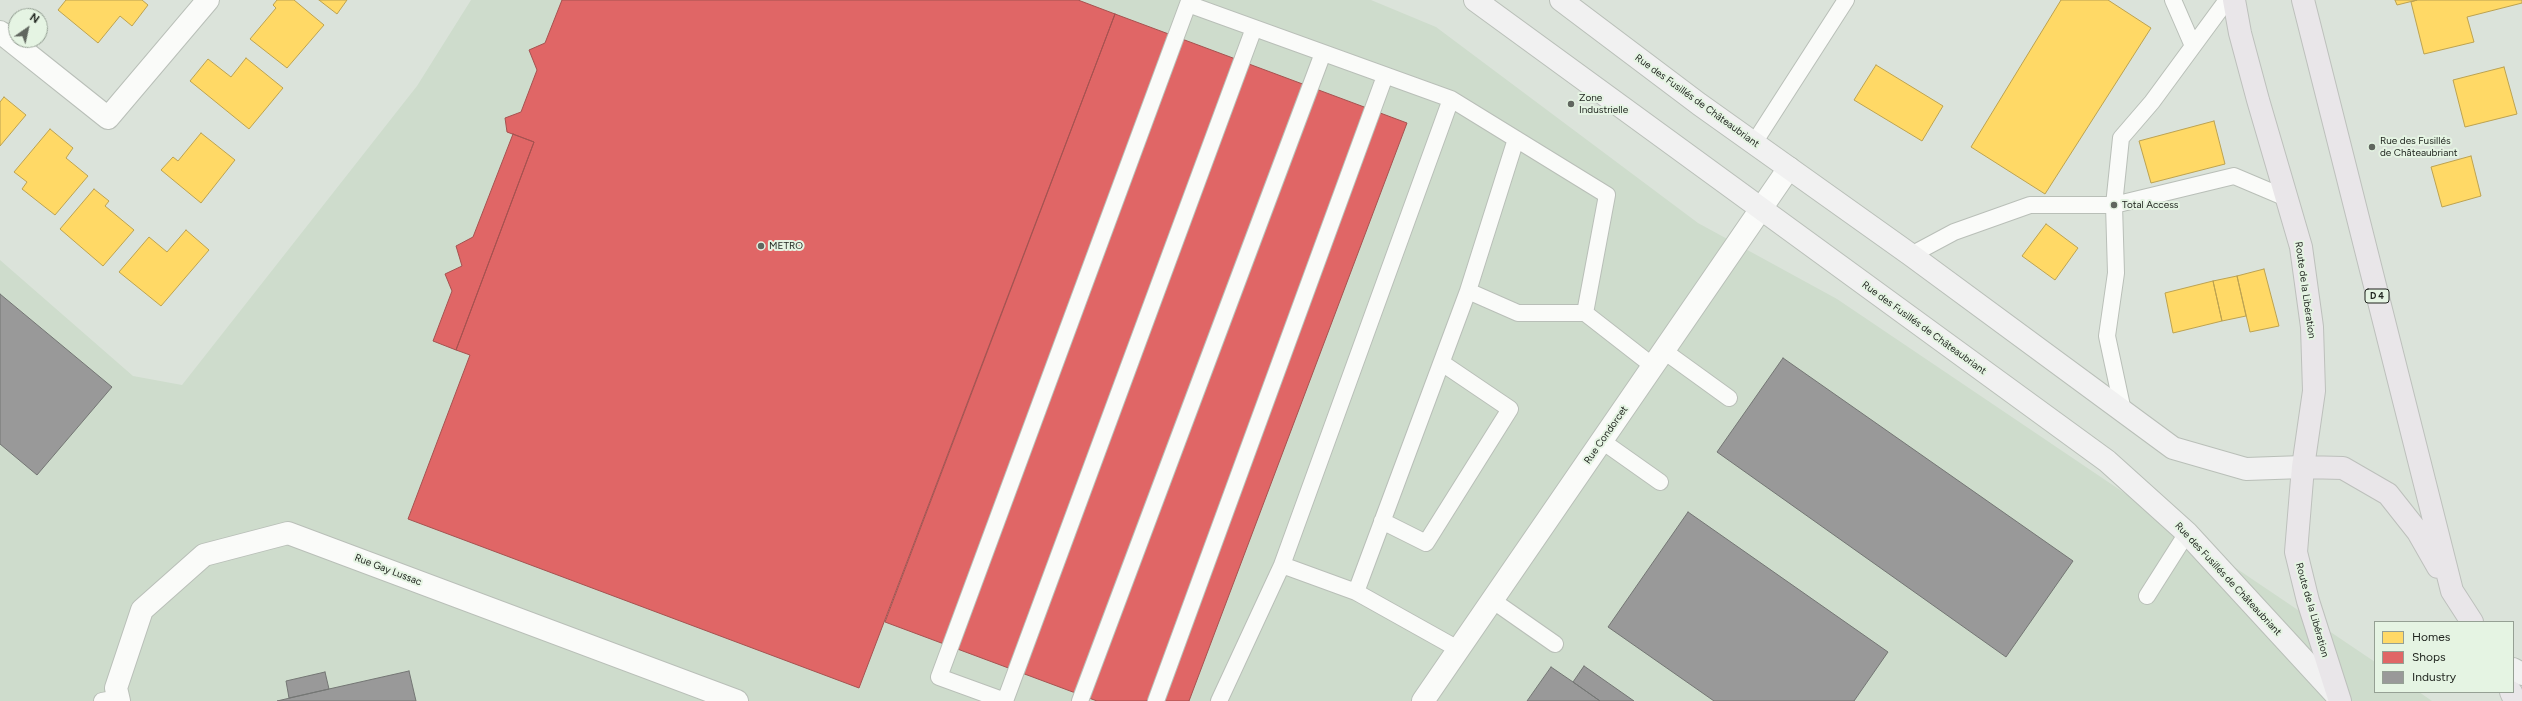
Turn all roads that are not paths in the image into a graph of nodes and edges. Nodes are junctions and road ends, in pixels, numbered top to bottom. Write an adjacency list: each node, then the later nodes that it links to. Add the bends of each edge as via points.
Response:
1 (208, 0): 10 (street, via 108,118)
2 (1475, 0): 20 (main road, Rue des Fusillés de Châteaubriant)
3 (1561, 0): 16 (main road, Rue des Fusillés de Châteaubriant)
4 (1846, 0): 16 (lane)
5 (2173, 0): 11 (lane)
6 (2226, 0): 11 (lane)
7 (2234, 0): 18 (main road, Route de la Libération, via 2240,33)
8 (2303, 0): 35 (main road, D 4)
9 (1254, 28): 12 (lane); 44 (lane); 44 (lane, via 1188,4 939,677)
10 (0, 32)
11 (2194, 46): 19 (lane, via 2121,138)
12 (1323, 53): 13 (lane); 45 (lane)
13 (1385, 76): 14 (lane); 46 (lane)
14 (1451, 100): 15 (lane); 33 (lane)
15 (1516, 139): 22 (lane); 23 (lane, via 1607,194)
16 (1754, 143): 17 (main road, Rue des Fusillés de Châteaubriant)
17 (1789, 168): 20 (street, Rue Condorcet); 21 (main road, Rue des Fusillés de Châteaubriant)
18 (2286, 198): 19 (lane, via 2234,176); 29 (main road, Route de la Libération, via 2301,247 2312,327 2314,391)
19 (2114, 205): 21 (lane, via 2030,205 1954,232); 27 (lane, via 2116,272 2107,336)
20 (1761, 209): 24 (street, Rue Condorcet); 32 (main road, Rue des Fusillés de Châteaubriant, via 2107,461)
21 (1911, 255): 27 (main road, Rue des Fusillés de Châteaubriant)
22 (1468, 291): 23 (lane, via 1518,313); 25 (lane)
23 (1585, 313): 24 (lane)
24 (1659, 358): 26 (lane); 28 (street, Rue Condorcet)
25 (1442, 363): 31 (lane); 31 (lane, via 1510,409 1426,543)
26 (1729, 398)
27 (2123, 411): 29 (main road, Rue des Fusillés de Châteaubriant, via 2173,448 2246,468)
28 (1602, 440): 30 (lane); 37 (street, Rue Condorcet)
29 (2303, 467): 35 (main road, via 2343,468 2388,494 2418,532); 41 (main road, Route de la Libération, via 2296,552)
30 (1660, 482)
31 (1382, 521): 34 (lane)
32 (2187, 533): 36 (lane); 41 (main road, Rue des Fusillés de Châteaubriant)
33 (1282, 565): 34 (lane); 47 (lane)
34 (1356, 592): 40 (lane)
35 (2452, 592): 38 (main road, D 4)
36 (2147, 596)
37 (1492, 600): 39 (lane); 40 (street, Rue Condorcet)
38 (2471, 621)
39 (1555, 644)
40 (1458, 650): 48 (street, Rue Condorcet)
41 (2340, 699)
42 (113, 700): 43 (street, Rue Gay Lussac, via 142,610 204,554 288,533)
43 (736, 701)
44 (1005, 701)
45 (1080, 701)
46 (1156, 701)
47 (1219, 701)
48 (1423, 701)

